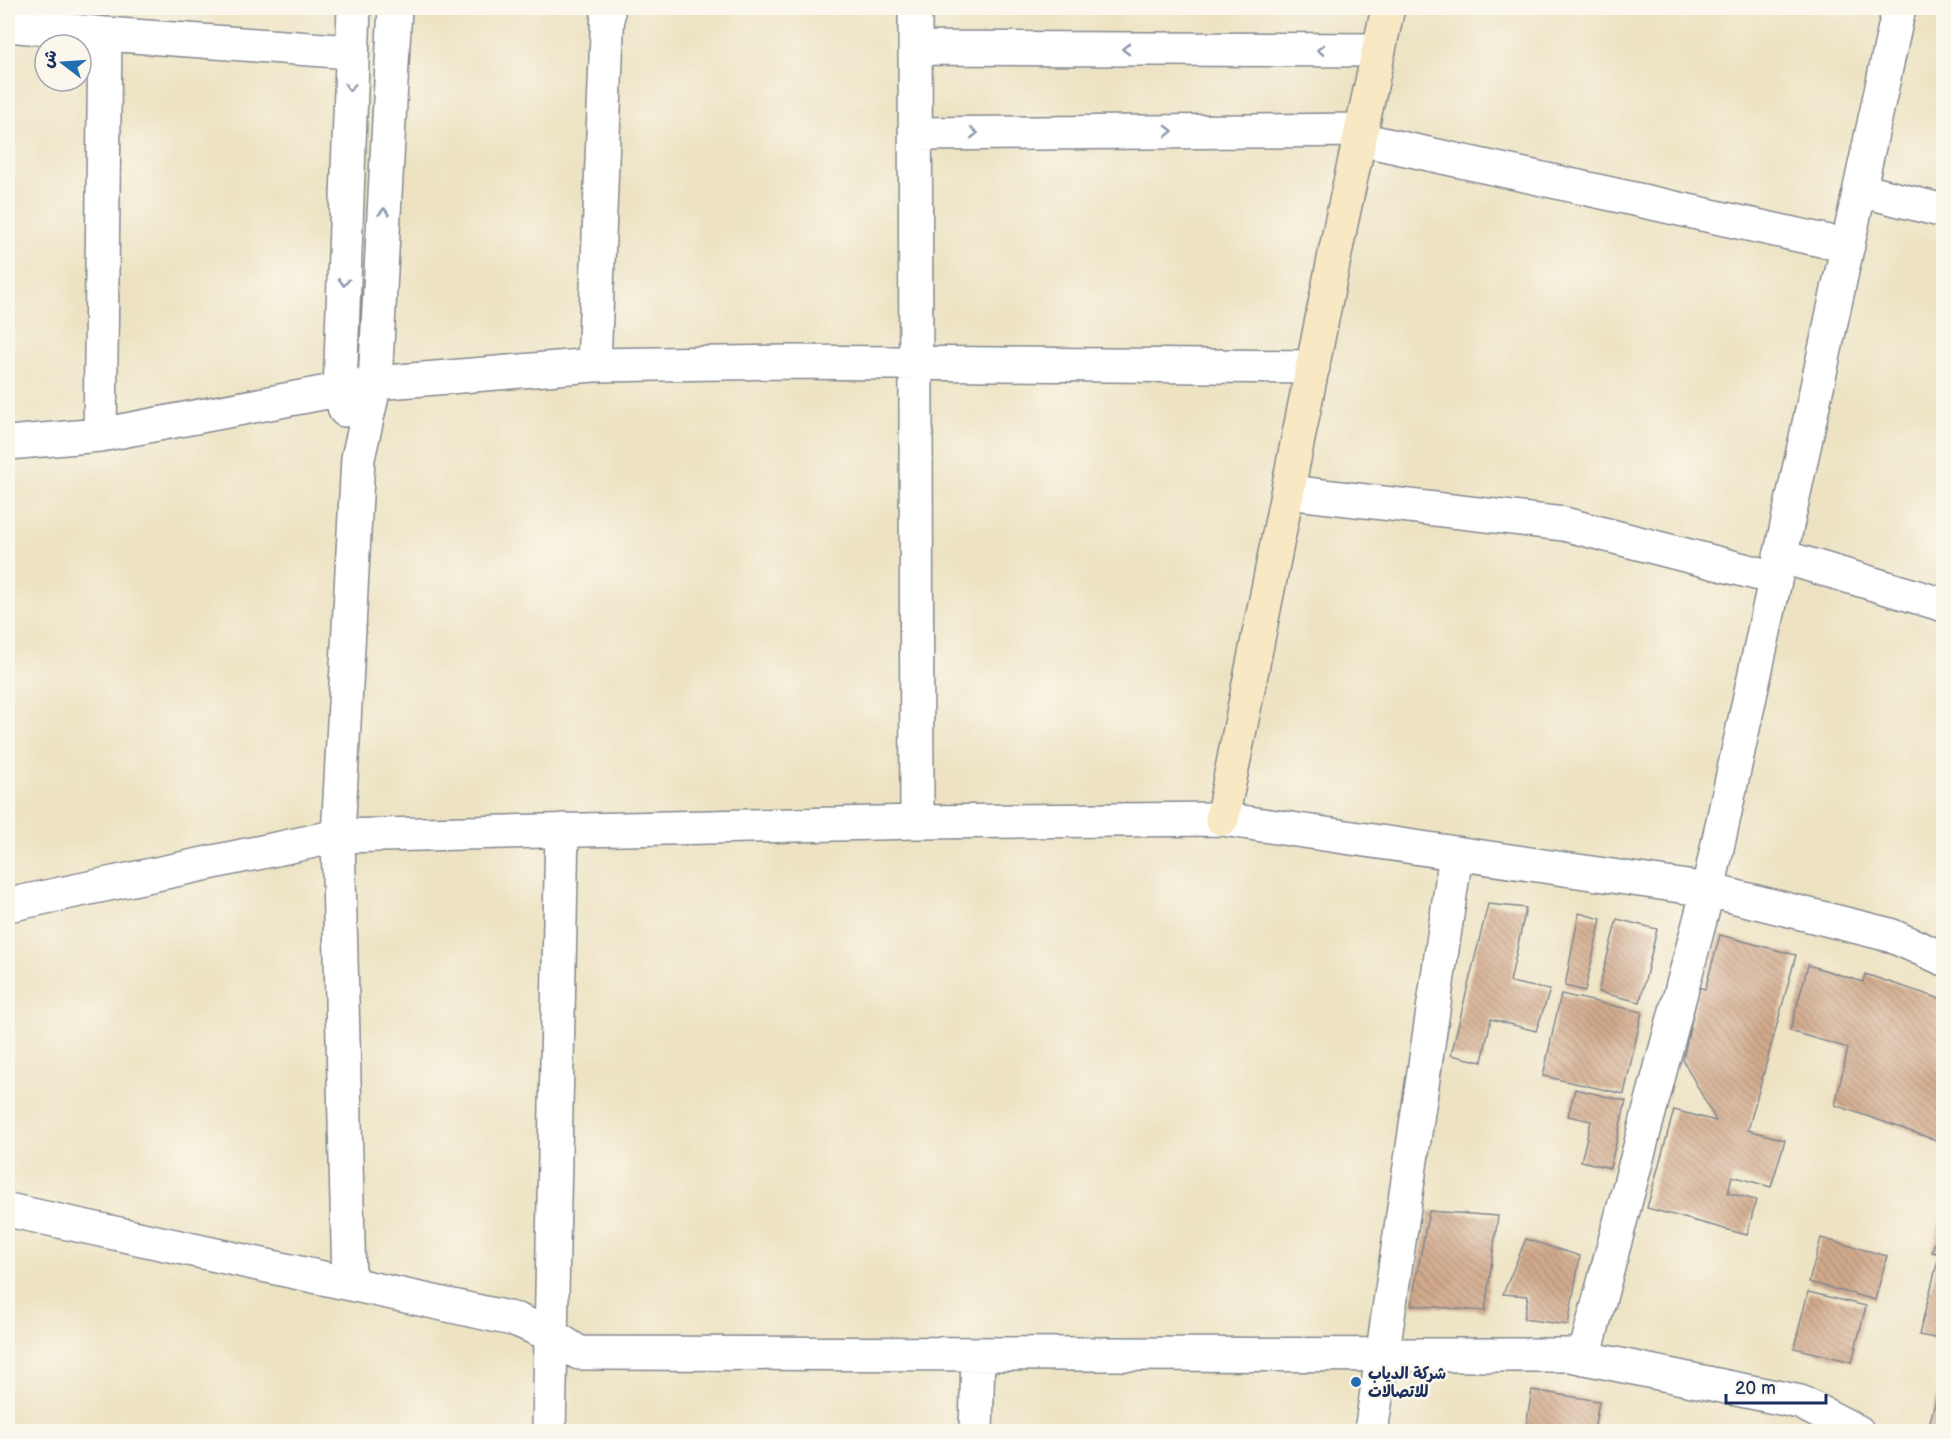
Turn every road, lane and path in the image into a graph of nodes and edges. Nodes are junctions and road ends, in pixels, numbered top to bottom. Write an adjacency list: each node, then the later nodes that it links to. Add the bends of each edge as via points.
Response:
1 (354, 8): 11 (street)
2 (394, 8): 20 (street, one-way to 2)
3 (608, 8): 18 (street)
4 (915, 8): 9 (street)
5 (1388, 8): 10 (main road)
6 (1899, 8): 14 (street)
7 (8, 25): 8 (street)
8 (105, 34): 11 (street); 22 (street)
9 (915, 48): 10 (street, one-way to 9); 12 (street)
10 (1379, 50): 13 (main road)
11 (351, 52): 21 (street, one-way to 21)
12 (916, 134): 13 (street, one-way to 13); 17 (street)
13 (1361, 134): 16 (street); 19 (main road)
14 (1860, 190): 15 (street); 16 (street)
15 (1944, 211)
16 (1848, 246): 26 (street)
17 (917, 364): 18 (street); 19 (street); 29 (street)
18 (594, 365): 20 (street)
19 (1313, 368): 25 (main road)
20 (375, 383): 21 (street); 24 (street)
21 (340, 390): 22 (street); 24 (street)
22 (100, 435): 23 (street)
23 (8, 443)
24 (358, 458): 31 (street)
25 (1288, 492): 26 (street, via 1564,524); 28 (main road)
26 (1778, 567): 27 (street); 33 (street)
27 (1944, 605)
28 (1222, 819): 29 (street); 32 (street)
29 (917, 822): 30 (street)
30 (562, 830): 31 (street); 38 (street)
31 (338, 836): 34 (street); 37 (street)
32 (1456, 854): 33 (street); 40 (street)
33 (1708, 890): 35 (street, via 1890,935); 41 (street)
34 (8, 905)
35 (1944, 959)
36 (8, 1210): 37 (street)
37 (349, 1283): 38 (street, via 517,1320)
38 (551, 1335): 39 (street, via 579,1353); 42 (street)
39 (978, 1354): 40 (street); 43 (street)
40 (1383, 1355): 41 (street); 44 (street)
41 (1584, 1358): 45 (street, via 1800,1402)
42 (549, 1431)
43 (976, 1431)
44 (1371, 1431)
45 (1858, 1431)

